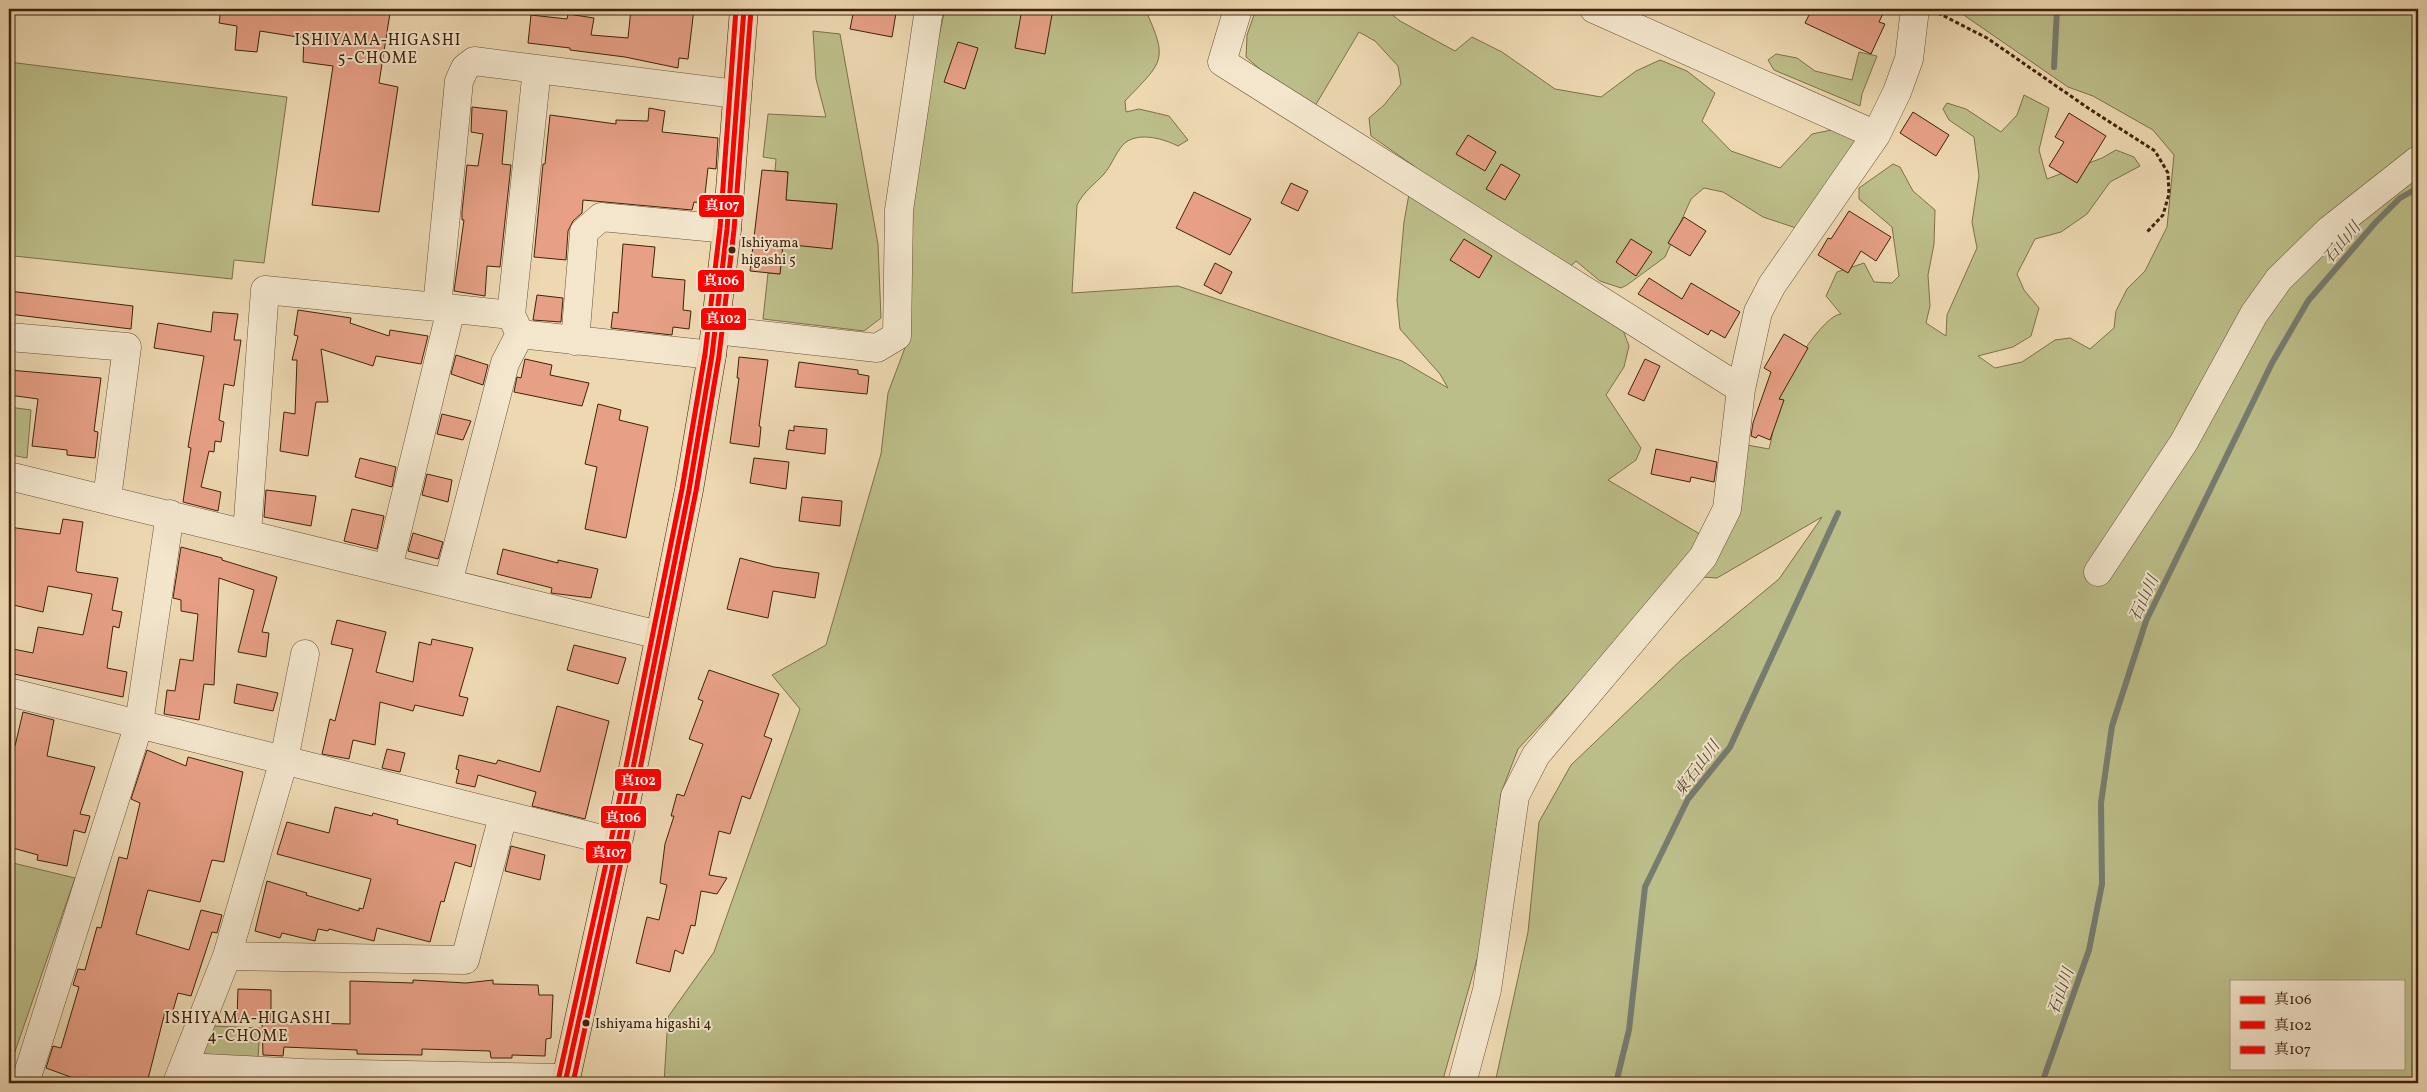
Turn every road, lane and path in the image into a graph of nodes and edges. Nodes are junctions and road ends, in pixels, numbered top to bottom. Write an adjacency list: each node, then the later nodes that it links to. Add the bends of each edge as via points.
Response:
1 (744, 9): 8 (highway)
2 (929, 9): 17 (street, via 899,210 897,336 877,348)
3 (1238, 9): 18 (street, via 1222,62)
4 (1594, 9): 9 (street)
5 (1915, 9): 9 (street, via 1909,59)
6 (1931, 9): 12 (path, via 1987,38 2155,151 2168,172 2169,194 2162,215)
7 (537, 69): 8 (street); 13 (street, via 474,61 465,68 459,81); 14 (street)
8 (736, 94): 11 (highway)
9 (1876, 135): 18 (street, via 1772,285 1758,312)
10 (2418, 160): 24 (street, via 2328,231 2279,279 2254,314 2184,442)
11 (726, 229): 16 (street, via 601,217 584,232); 17 (highway)
12 (2147, 232)
13 (444, 308): 14 (street); 22 (street, via 266,290); 23 (street)
14 (516, 325): 16 (street); 25 (street)
15 (9, 337): 20 (street, via 127,347)
16 (575, 341): 17 (street)
17 (714, 342): 26 (highway, via 689,490)
18 (1741, 389): 38 (street, via 1727,509 1703,557 1536,755 1515,796 1487,990)
19 (9, 476): 20 (street)
20 (107, 498): 21 (street)
21 (170, 514): 22 (street); 29 (street)
22 (247, 533): 23 (street)
23 (388, 568): 25 (street)
24 (2098, 572)
25 (448, 583): 26 (street)
26 (659, 635): 32 (highway)
27 (305, 654): 30 (street)
28 (9, 692): 29 (street)
29 (139, 724): 30 (street); 37 (street)
30 (284, 760): 31 (street); 33 (street)
31 (503, 816): 32 (street); 33 (street, via 464,960)
32 (618, 843): 36 (highway)
33 (227, 956): 34 (street)
34 (180, 1075): 35 (street)
35 (303, 1078): 36 (street)
36 (566, 1080)
37 (28, 1082)
38 (1462, 1083)

